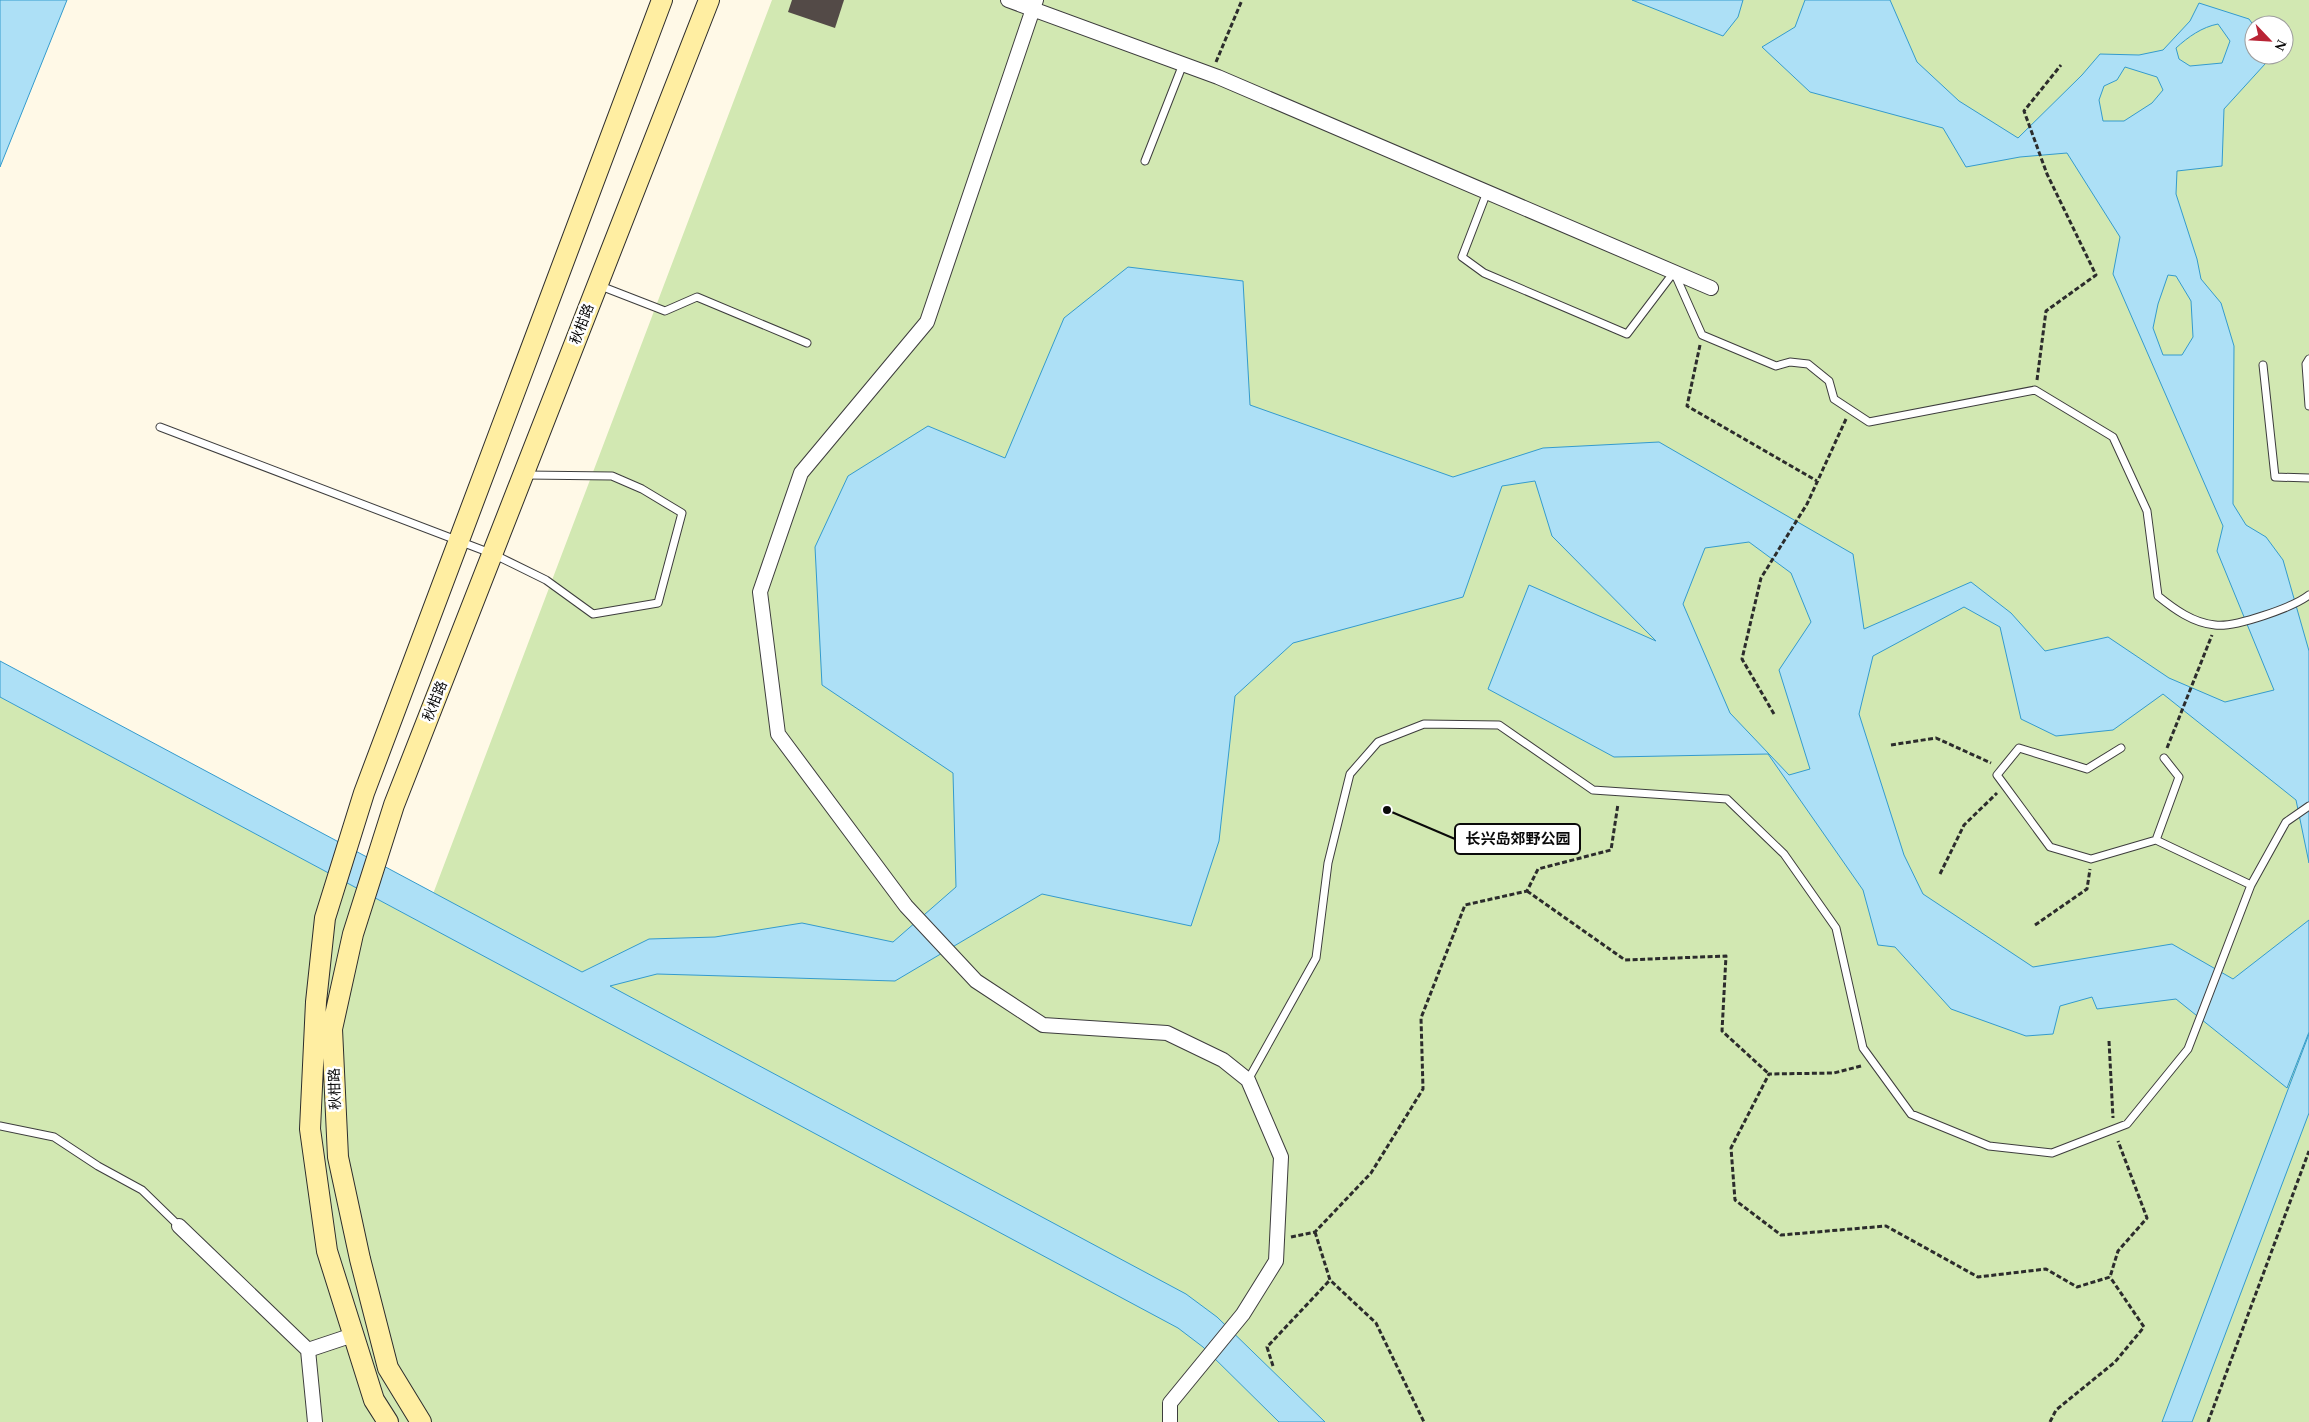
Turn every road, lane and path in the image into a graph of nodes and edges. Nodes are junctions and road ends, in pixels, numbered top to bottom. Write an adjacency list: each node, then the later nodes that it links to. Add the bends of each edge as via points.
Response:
1 (662, 0): 25 (street, 秋柑路)
2 (709, 0): 12 (street, 秋柑路)
3 (1008, 0): 5 (street)
4 (1242, 0): 8 (path)
5 (1035, 4): 6 (street); 46 (street, via 927,322 801,473 760,592 778,734 906,906 976,981 1043,1025 1167,1033 1224,1060)
6 (1183, 64): 8 (street); 9 (lane)
7 (2062, 65): 18 (path, via 2024,111 2047,174 2096,275 2046,311)
8 (1211, 74): 10 (street)
9 (1146, 161)
10 (1487, 192): 11 (street); 11 (lane, via 1462,257 1484,273 1627,334)
11 (1674, 272): 13 (street); 14 (lane)
12 (597, 285): 15 (lane, via 665,310 697,297); 22 (street, 秋柑路)
13 (1711, 288)
14 (1702, 335): 20 (lane, via 1776,366 1790,362 1808,364 1829,381 1834,399); 24 (path, via 1687,406)
15 (806, 343)
16 (2309, 359): 19 (lane, via 2306,364)
17 (2263, 365): 23 (lane, via 2275,477)
18 (2035, 390): 20 (lane, via 1869,422); 28 (lane, via 2113,437 2147,511 2158,596 2178,613)
19 (2309, 406)
20 (1850, 409): 24 (path)
21 (160, 427): 25 (lane)
22 (523, 475): 26 (street, 秋柑路); 26 (lane, via 612,476 642,489 682,513 658,603 593,614 546,580)
23 (2309, 478)
24 (1818, 480): 29 (path, via 1761,578 1742,659)
25 (459, 540): 26 (lane); 55 (street, 秋柑路, via 364,793 325,918 316,1002 310,1129 327,1251)
26 (494, 554): 60 (street, 秋柑路, via 394,805 354,934 332,1029 338,1157 360,1259 388,1368)
27 (2309, 595): 28 (lane, via 2301,602 2254,619)
28 (2216, 626): 32 (path)
29 (1774, 714)
30 (1891, 745): 33 (path, via 1936,738)
31 (2121, 748): 33 (lane, via 2087,769 2019,748)
32 (2164, 758): 37 (lane, via 2179,777)
33 (2002, 768): 34 (lane, via 1997,775)
34 (2005, 785): 38 (lane, via 2050,847); 39 (path, via 1964,825)
35 (1620, 792): 41 (path, via 1611,850 1538,869); 44 (lane, via 1727,798 1784,854 1836,928 1863,1048); 46 (lane, via 1593,790 1499,725 1424,724 1378,742 1350,774 1328,863 1316,958)
36 (2309, 806): 40 (lane, via 2286,822)
37 (2156, 840): 38 (lane); 40 (lane)
38 (2091, 859): 42 (path, via 2087,889)
39 (1940, 874)
40 (2251, 885): 48 (lane, via 2188,1049 2128,1124)
41 (1527, 891): 45 (path, via 1626,960 1726,956 1722,1031); 51 (path, via 1465,905 1421,1018 1423,1089 1371,1173)
42 (2035, 925)
43 (2109, 1041): 48 (path)
44 (1874, 1063): 45 (path, via 1834,1072); 48 (lane, via 1911,1114 1989,1146 2052,1153)
45 (1769, 1074): 53 (path, via 1731,1148 1735,1200 1780,1235 1886,1226 1978,1277 2046,1269 2076,1287)
46 (1248, 1080): 52 (street, via 1281,1157)
47 (0, 1126): 50 (lane, via 54,1137 142,1190)
48 (2113, 1129): 53 (path, via 2147,1218 2118,1251)
49 (2309, 1151): 64 (path)
50 (179, 1226): 56 (street)
51 (1315, 1232): 52 (path); 54 (path)
52 (1277, 1240): 61 (street, via 1276,1261 1233,1326 1170,1403)
53 (2110, 1276): 63 (path, via 2144,1327 2115,1362 2056,1410)
54 (1330, 1280): 57 (path, via 1267,1346); 62 (path, via 1376,1323)
55 (354, 1335): 56 (street); 59 (street, 秋柑路, via 374,1400)
56 (308, 1350): 58 (street)
57 (1273, 1366)
58 (315, 1422)
59 (388, 1422)
60 (421, 1422)
61 (1170, 1422)
62 (1424, 1422)
63 (2050, 1422)
64 (2208, 1422)

